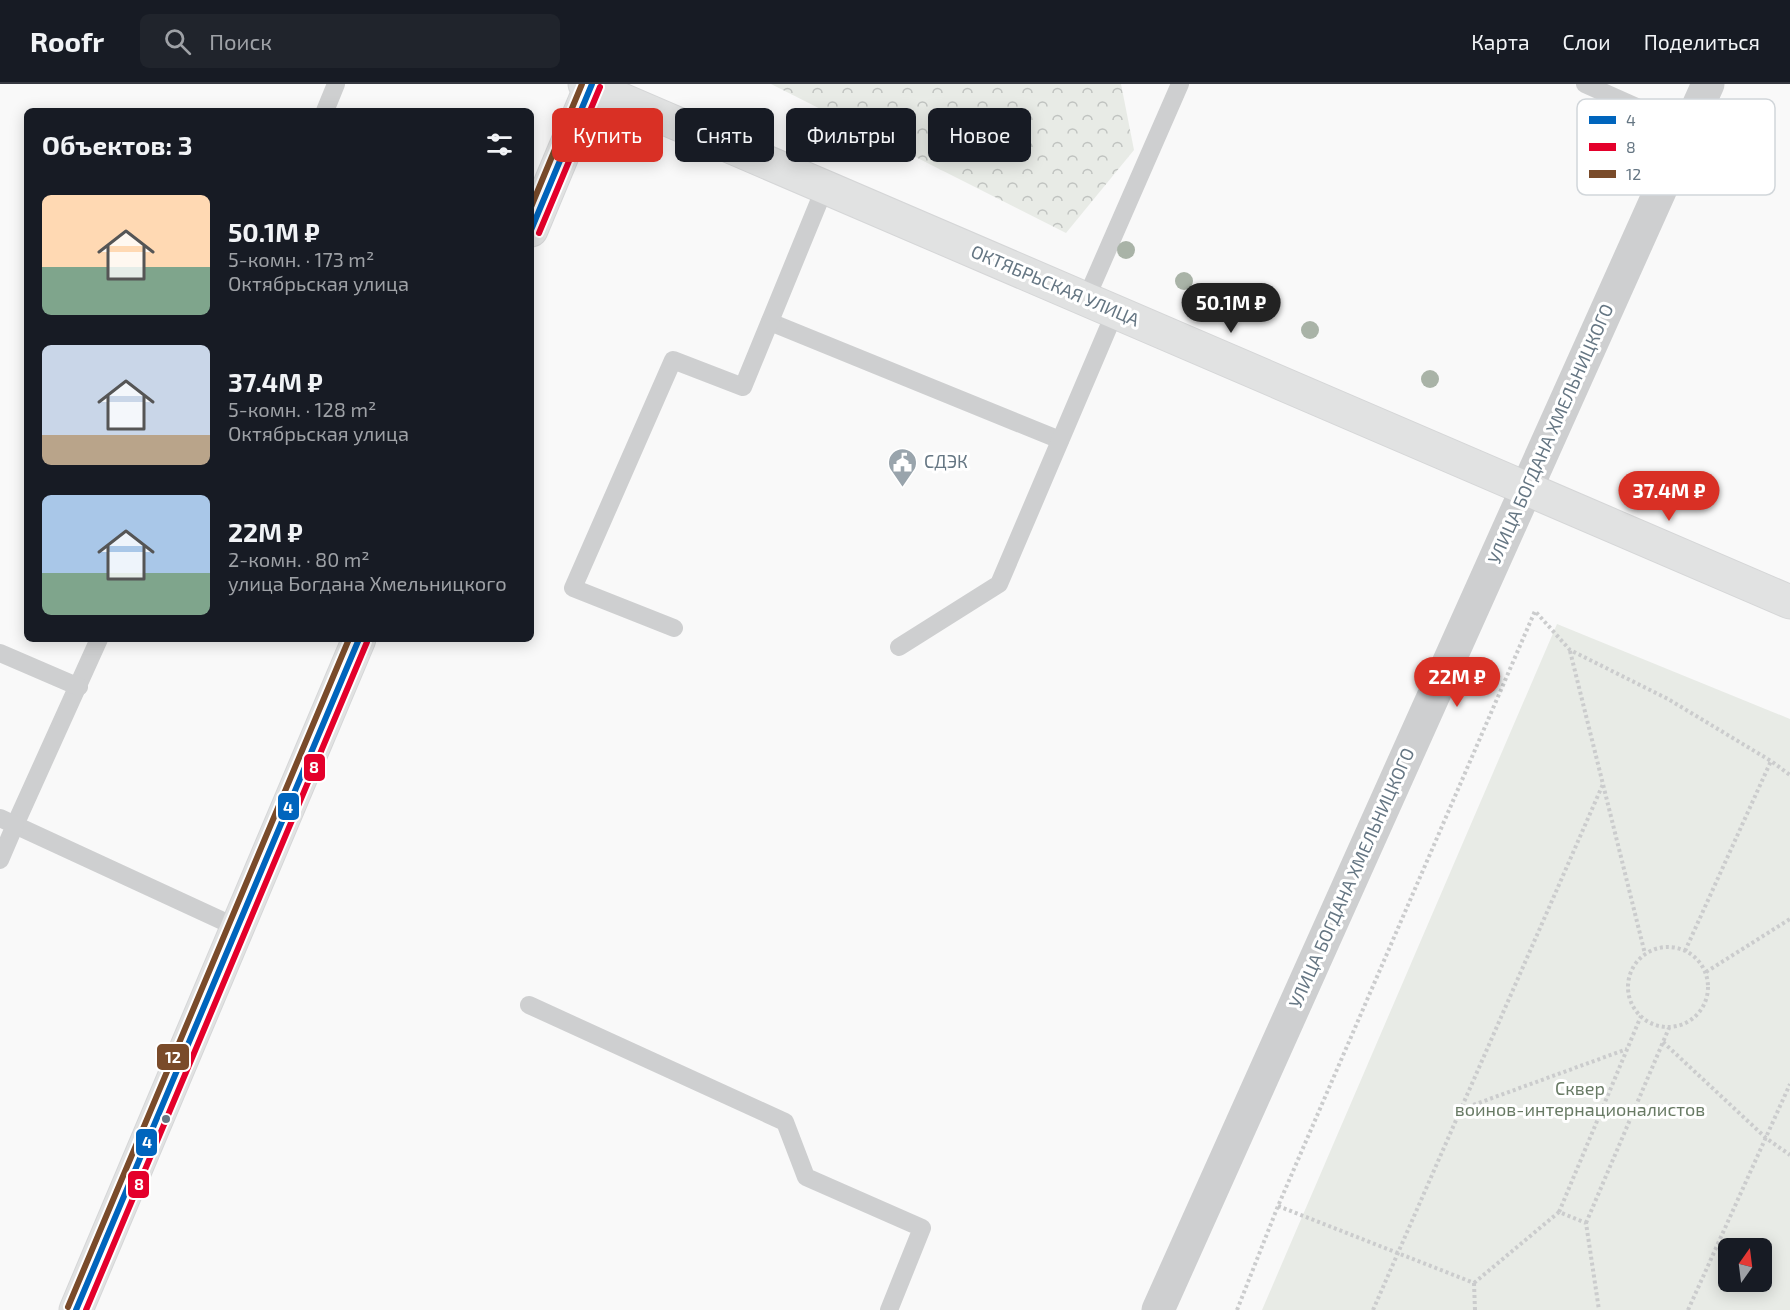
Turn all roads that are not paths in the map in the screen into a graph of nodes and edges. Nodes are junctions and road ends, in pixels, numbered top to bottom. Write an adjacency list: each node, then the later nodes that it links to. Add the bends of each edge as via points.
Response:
1 (336, 84): 8 (lane)
2 (1180, 84): 12 (lane)
3 (1585, 84): 6 (lane)
4 (1708, 84): 7 (street, УЛИЦА БОГДАНА ХМЕЛЬНИЦКОГО)
5 (589, 85): 9 (main road, ОКТЯБРЬСКАЯ УЛИЦА); 11 (main road)
6 (1619, 99)
7 (1701, 99)
8 (326, 108)
9 (825, 187): 12 (main road, ОКТЯБРЬСКАЯ УЛИЦА); 13 (lane)
10 (1659, 195): 15 (street, УЛИЦА БОГДАНА ХМЕЛЬНИЦКОГО)
11 (534, 222)
12 (1100, 305): 14 (lane); 15 (main road, ОКТЯБРЬСКАЯ УЛИЦА)
13 (770, 322): 14 (lane); 17 (lane, via 743,387 673,360 573,588)
14 (1060, 440): 20 (lane, via 999,584)
15 (1527, 488): 16 (main road, ОКТЯБРЬСКАЯ УЛИЦА); 29 (street, УЛИЦА БОГДАНА ХМЕЛЬНИЦКОГО)
16 (1790, 602)
17 (674, 628)
18 (98, 642): 22 (lane)
19 (358, 642): 25 (main road)
20 (899, 647)
21 (0, 653): 22 (lane)
22 (79, 687): 23 (lane)
23 (8, 822): 24 (lane); 25 (lane)
24 (0, 860)
25 (238, 928): 27 (main road)
26 (529, 1005): 28 (lane, via 785,1122 806,1177 922,1227)
27 (76, 1310)
28 (889, 1310)
29 (1158, 1310)

